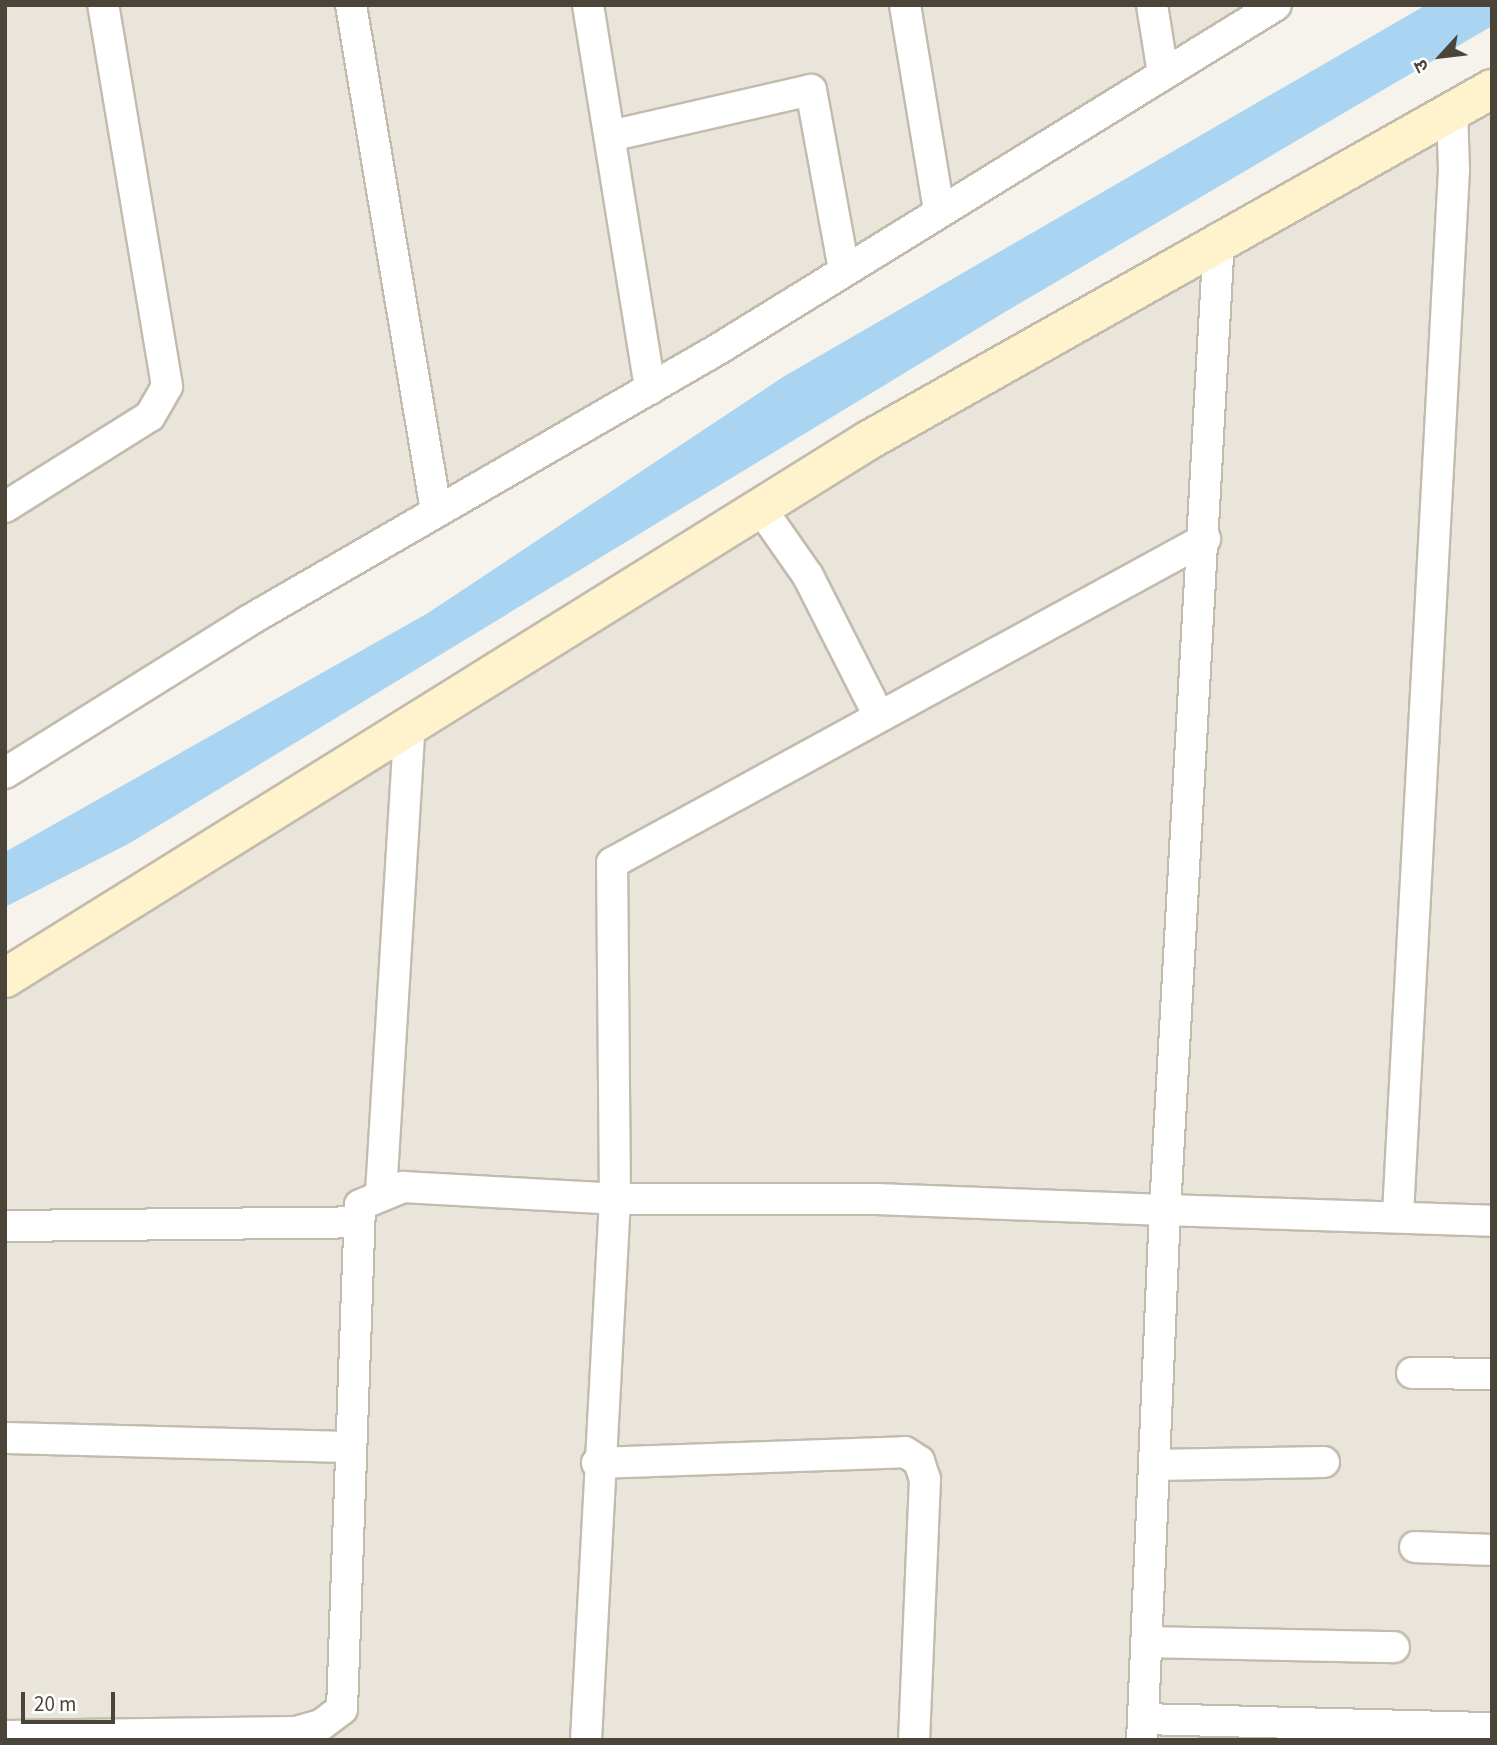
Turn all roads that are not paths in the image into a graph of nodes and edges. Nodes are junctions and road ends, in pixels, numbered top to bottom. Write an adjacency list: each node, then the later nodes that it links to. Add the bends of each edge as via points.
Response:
1 (103, 5): 15 (street, via 167,387 150,416)
2 (351, 5): 17 (street)
3 (588, 5): 10 (street)
4 (905, 5): 11 (street)
5 (1152, 5): 7 (street)
6 (1276, 5): 7 (street)
7 (1163, 74): 11 (street)
8 (1492, 89): 9 (street)
9 (1452, 109): 12 (street); 26 (street, via 1454,170)
10 (610, 136): 13 (street, via 811,90); 14 (street)
11 (939, 210): 13 (street)
12 (1219, 238): 16 (street); 18 (street)
13 (844, 269): 14 (street)
14 (650, 389): 17 (street)
15 (5, 506)
16 (758, 506): 19 (street, via 808,576); 20 (street)
17 (436, 510): 21 (street)
18 (1205, 539): 19 (street); 25 (street)
19 (878, 714): 24 (street, via 612,863)
20 (410, 723): 22 (street); 23 (street)
21 (5, 773)
22 (5, 978)
23 (381, 1193): 24 (street, via 403,1187); 28 (street, via 360,1205)
24 (615, 1199): 25 (street, via 876,1199); 35 (street)
25 (1165, 1210): 26 (street); 36 (street)
26 (1398, 1214): 27 (street)
27 (1492, 1221)
28 (359, 1222): 29 (street); 33 (street)
29 (5, 1226)
30 (1412, 1373): 31 (street)
31 (1492, 1374)
32 (5, 1438): 33 (street)
33 (351, 1447): 43 (street, via 342,1709 321,1725 296,1732)
34 (1324, 1462): 36 (street)
35 (597, 1463): 44 (street); 45 (street, via 905,1452 919,1461 925,1479)
36 (1154, 1465): 39 (street)
37 (1415, 1547): 38 (street)
38 (1492, 1550)
39 (1147, 1642): 40 (street); 42 (street)
40 (1394, 1647)
41 (1492, 1728): 42 (street)
42 (1143, 1729)
43 (5, 1736)
44 (586, 1740)
45 (914, 1740)

